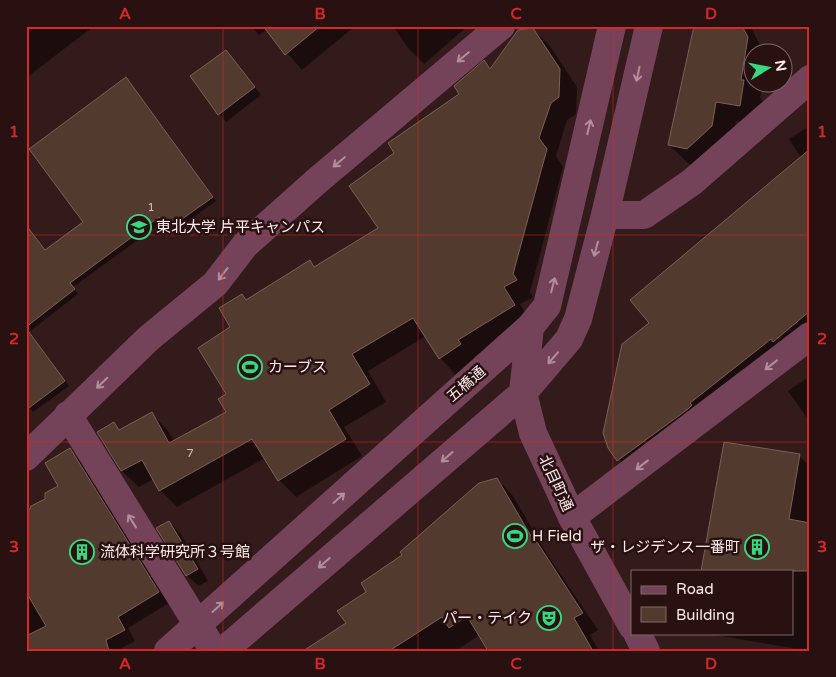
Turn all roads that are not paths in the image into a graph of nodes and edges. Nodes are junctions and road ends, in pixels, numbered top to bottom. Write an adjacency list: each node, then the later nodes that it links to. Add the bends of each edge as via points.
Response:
1 (501, 26): 9 (street, one-way to 9, via 296,199 245,245 215,284 149,338)
2 (612, 26): 6 (street, 五橋通, one-way to 2, via 547,306)
3 (649, 26): 5 (street, one-way to 5)
4 (810, 79): 5 (street, via 692,182 644,215)
5 (605, 215): 8 (street, one-way to 8, via 572,332)
6 (530, 327): 8 (street, 北目町通); 13 (street, 五橋通, one-way to 6)
7 (810, 336): 11 (street, one-way to 11)
8 (522, 393): 11 (street, 北目町通, via 534,433); 17 (street, one-way to 17)
9 (68, 415): 10 (street); 13 (street, one-way to 9)
10 (26, 457)
11 (572, 518): 12 (street, 北目町通)
12 (631, 624)
13 (197, 625): 15 (street, 五橋通); 16 (street)
14 (637, 634): 18 (street)
15 (168, 651)
16 (214, 651)
17 (223, 651)
18 (646, 651)

